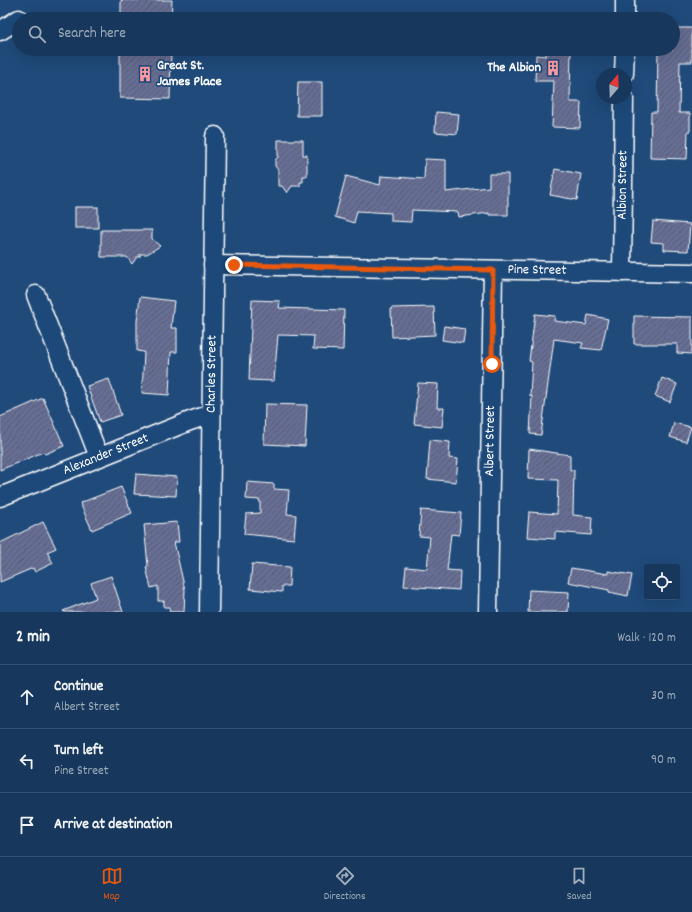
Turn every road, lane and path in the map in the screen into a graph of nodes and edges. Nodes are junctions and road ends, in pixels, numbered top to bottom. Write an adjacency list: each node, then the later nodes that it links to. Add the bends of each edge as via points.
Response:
1 (626, 0): 2 (street)
2 (625, 12)
3 (12, 24): 4 (street)
4 (0, 31)
5 (625, 56): 6 (street)
6 (624, 68)
7 (624, 104): 11 (street, Albion Street)
8 (215, 136): 9 (street, Charles Street)
9 (213, 265): 10 (street, Pine Street); 14 (street, Charles Street)
10 (493, 270): 11 (street, Pine Street); 18 (street, Albert Street)
11 (622, 272): 12 (street, Pine Street)
12 (692, 273)
13 (36, 295): 15 (street)
14 (212, 414): 15 (street, Alexander Street); 17 (street, Charles Street)
15 (99, 457): 16 (street, Alexander Street)
16 (0, 497)
17 (209, 612)
18 (488, 612)

